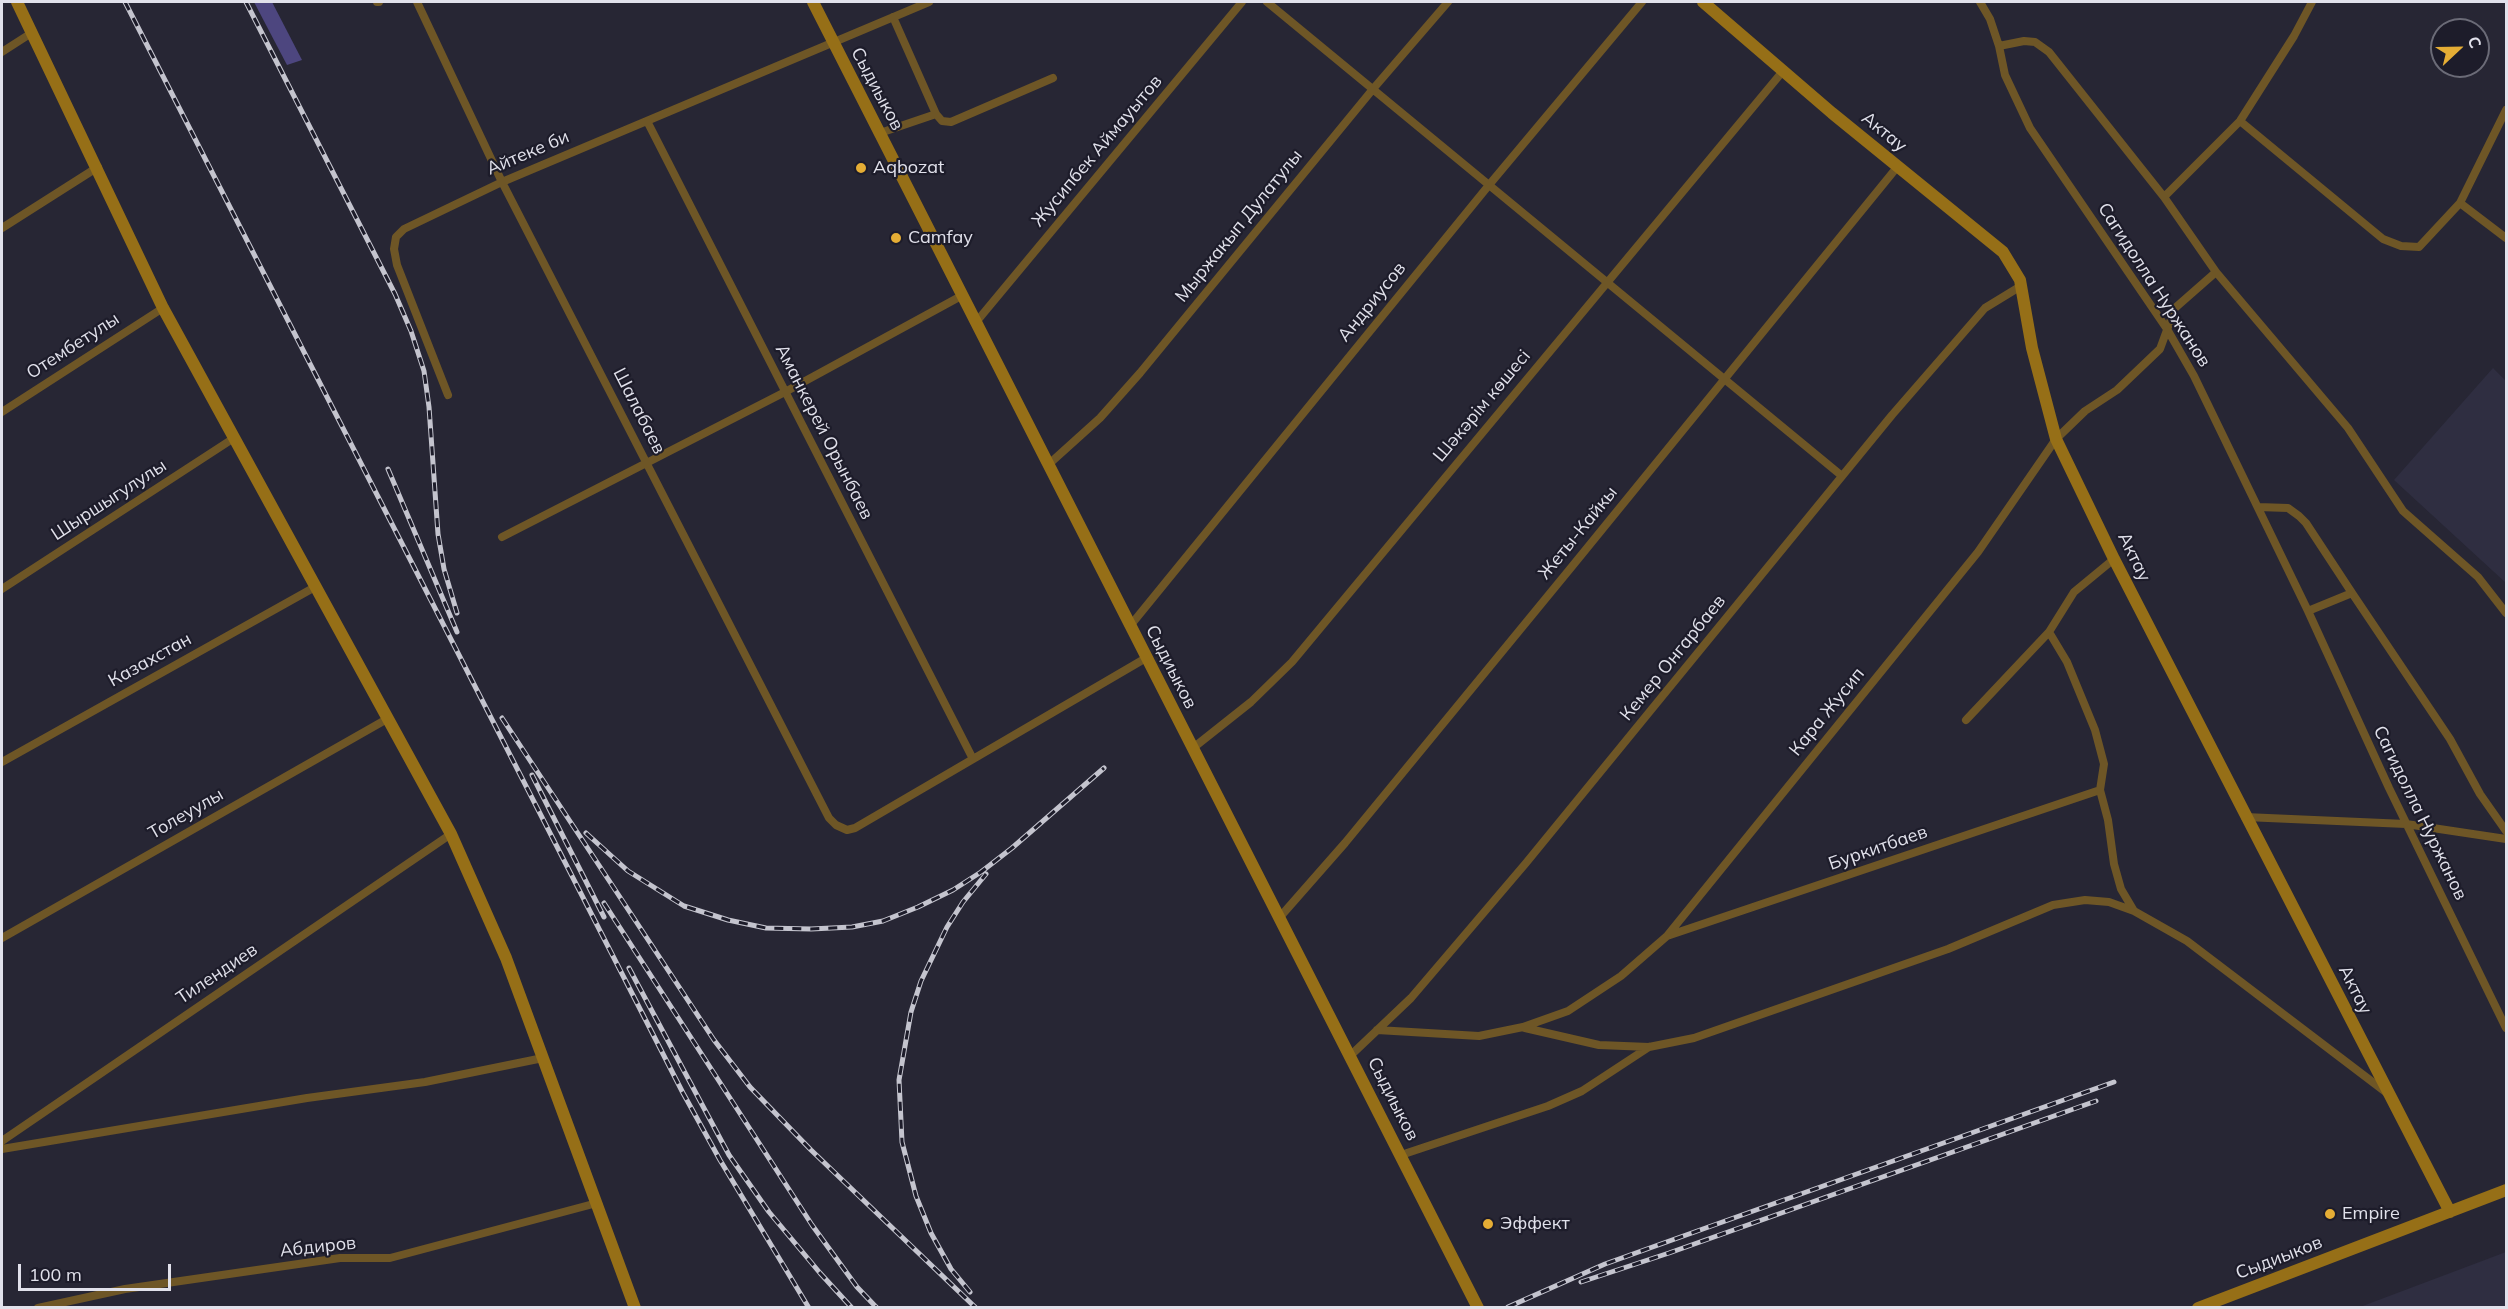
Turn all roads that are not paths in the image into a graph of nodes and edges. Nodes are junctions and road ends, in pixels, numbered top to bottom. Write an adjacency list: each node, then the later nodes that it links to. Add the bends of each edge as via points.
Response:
1 (17, 2): 13 (street)
2 (417, 2): 27 (street, Шалабаев)
3 (813, 2): 14 (street, Сыдиыков)
4 (929, 2): 12 (street, Айтеке би)
5 (1242, 2): 38 (street, Жусипбек Аймауытов)
6 (1267, 2): 19 (street)
7 (1449, 2): 19 (street, Мыржакып Дулатулы)
8 (1642, 2): 28 (street, Андриусов)
9 (1703, 2): 17 (street, Актау)
10 (1980, 2): 15 (street, Сагидолла Нуржанов)
11 (2308, 3): 23 (street, via 2294,36)
12 (893, 17): 14 (street, Айтеке би); 21 (street)
13 (33, 32): 16 (street); 26 (street)
14 (833, 42): 22 (street, Айтеке би); 24 (street, Сыдиыков)
15 (1999, 46): 29 (street, via 2035,42 2049,52); 39 (street, Сагидолла Нуржанов, via 2005,75 2030,128)
16 (2, 52)
17 (1783, 71): 25 (street, Актау); 34 (street, Шәкәрім көшесі)
18 (1053, 78): 21 (street, via 951,122 942,121)
19 (1373, 89): 28 (street); 47 (street, Мыржакып Дулатулы, via 1140,374 1100,418)
20 (2506, 110): 30 (street)
21 (936, 114): 24 (street)
22 (646, 121): 27 (street, Айтеке би); 41 (street, Аманкерей Орынбаев)
23 (2240, 121): 29 (street); 30 (street, via 2383,239 2401,246 2419,247)
24 (880, 133): 36 (street, Сыдиыков)
25 (1898, 166): 35 (street, Актау, via 2002,252); 40 (street, Жеты-Кайкы)
26 (98, 167): 31 (street); 37 (street)
27 (502, 182): 42 (street, Айтеке би, via 404,229 396,237 397,265); 46 (street, Шалабаев)
28 (1489, 185): 34 (street); 57 (street, Андриусов)
29 (2164, 197): 33 (street)
30 (2460, 203): 32 (street)
31 (2, 228)
32 (2506, 238)
33 (2216, 272): 39 (street, Кара Жусип, via 2175,308); 56 (street, via 2348,428 2403,511 2478,577)
34 (1606, 282): 40 (street); 62 (street, Шәкәрім көшесі, via 1292,662 1251,702)
35 (2021, 286): 45 (street, Актау, via 2032,348); 48 (street, Кемер Онгарбаев, via 1985,308)
36 (963, 295): 38 (street, Сыдиыков); 41 (street)
37 (163, 308): 43 (street, Отембетулы); 44 (street)
38 (976, 321): 47 (street, Сыдиыков)
39 (2168, 329): 45 (street, Кара Жусип, via 2160,349); 49 (street, Сагидолла Нуржанов)
40 (1725, 378): 48 (street); 72 (street, Жеты-Кайкы)
41 (785, 392): 46 (street); 63 (street, Аманкерей Орынбаев)
42 (448, 395)
43 (2, 412)
44 (234, 438): 52 (street); 53 (street, Шыршыгулулы)
45 (2056, 439): 51 (street, Актау); 73 (street, Кара Жусип, via 1978,552)
46 (648, 463): 50 (street); 63 (street, Шалабаев, via 830,818 842,829 855,828)
47 (1049, 464): 57 (street, Сыдиыков)
48 (1842, 476): 77 (street, Кемер Онгарбаев, via 1526,863 1411,998)
49 (2258, 507): 54 (street, via 2288,508 2299,516); 55 (street, Сагидолла Нуржанов)
50 (502, 537)
51 (2114, 559): 58 (street, via 2074,592); 66 (street, Актау)
52 (315, 587): 60 (street); 64 (street, Казахстан)
53 (2, 589)
54 (2352, 593): 55 (street); 68 (street)
55 (2308, 611): 67 (street, Сагидолла Нуржанов)
56 (2506, 613)
57 (1130, 626): 59 (street, Сыдиыков)
58 (2049, 632): 61 (street); 65 (street, via 2067,662 2095,729 2104,764)
59 (1146, 658): 62 (street, Сыдиыков); 63 (street)
60 (387, 719): 69 (street); 74 (street, Толеуулы)
61 (1966, 720)
62 (1192, 748): 72 (street, Сыдиыков)
63 (973, 759)
64 (2, 762)
65 (2100, 790): 71 (street, via 2121,889); 73 (street, Буркитбаев)
66 (2246, 817): 67 (street); 81 (street, Актау)
67 (2406, 824): 70 (street); 76 (street, Сагидолла Нуржанов)
68 (2506, 831)
69 (452, 834): 80 (street, via 506,958); 82 (street, Тилендиев)
70 (2506, 839)
71 (2134, 911): 78 (street, via 2109,902 2085,900 2053,905 1915,960 1694,1038); 81 (street, via 2187,941)
72 (1280, 917): 79 (street, Сыдиыков)
73 (1667, 936): 75 (street, Кара Жусип, via 1621,976 1568,1011)
74 (2, 938)
75 (1523, 1027): 77 (street, Кара Жусип, via 1479,1036); 78 (street, via 1599,1045)
76 (2506, 1028)
77 (1377, 1029): 79 (street, Кемер Онгарбаев)
78 (1649, 1047): 84 (street, via 1581,1091 1548,1106)
79 (1351, 1055): 84 (street, Сыдиыков)
80 (543, 1058): 83 (street, via 425,1082); 86 (street)
81 (2389, 1094): 87 (street, Актау)
82 (2, 1141)
83 (2, 1149)
84 (1401, 1155): 90 (street, Сыдиыков)
85 (2506, 1191): 87 (street, Сыдиыков)
86 (597, 1203): 88 (street, Абдиров, via 390,1258 329,1260 125,1289); 89 (street)
87 (2450, 1212): 91 (street, Сыдиыков)
88 (38, 1308)
89 (635, 1308)
90 (1478, 1308)
91 (2198, 1308)

